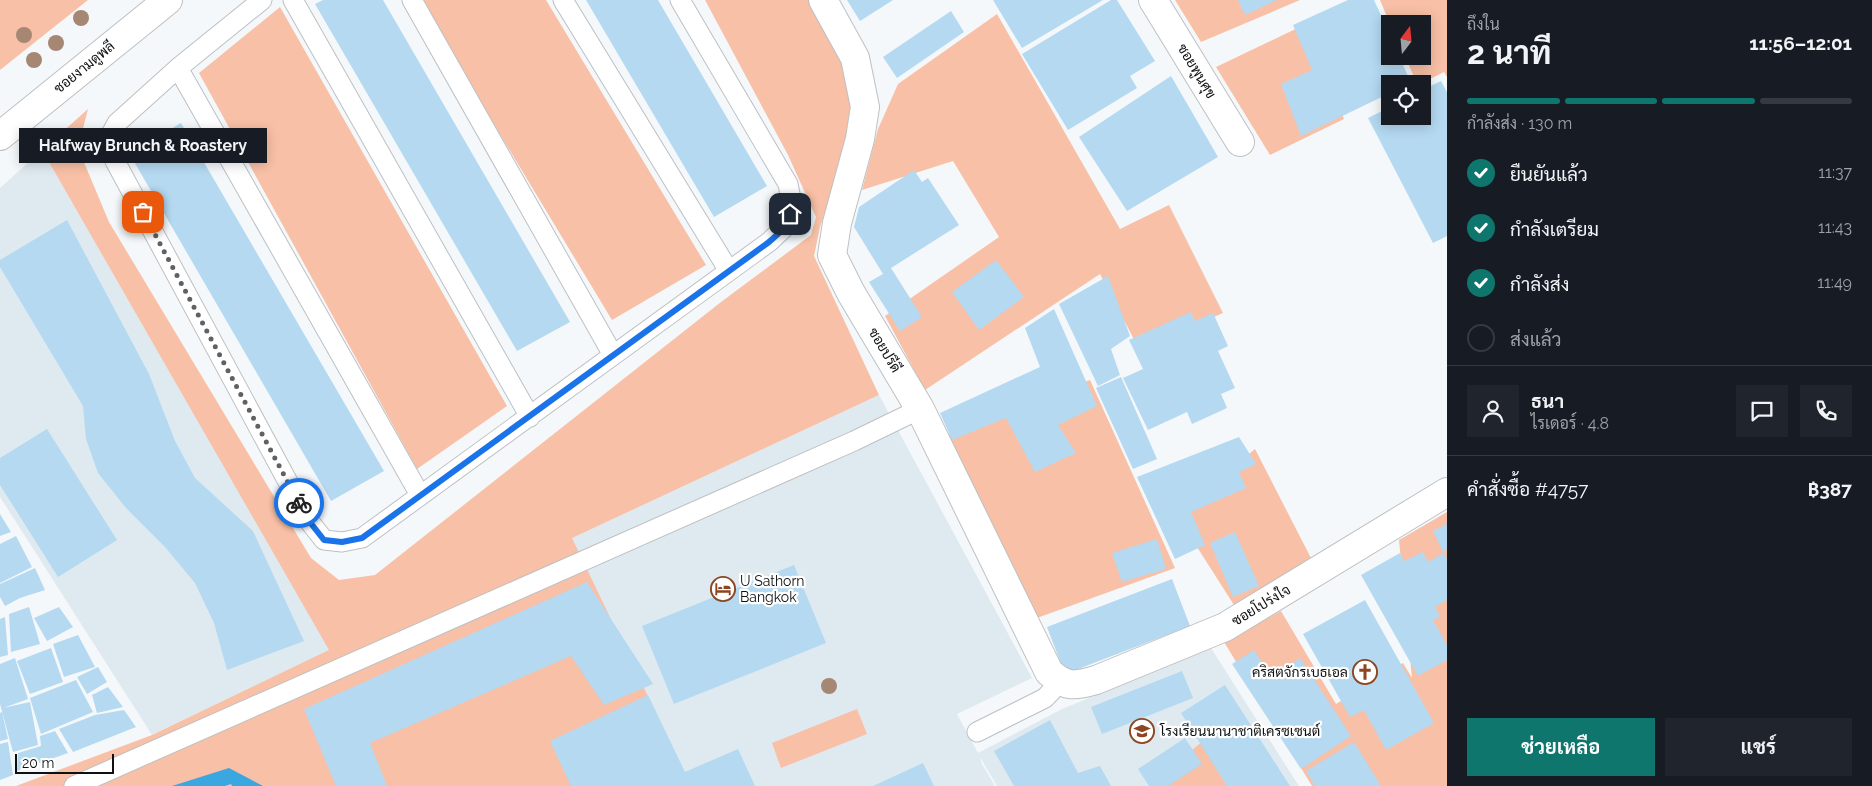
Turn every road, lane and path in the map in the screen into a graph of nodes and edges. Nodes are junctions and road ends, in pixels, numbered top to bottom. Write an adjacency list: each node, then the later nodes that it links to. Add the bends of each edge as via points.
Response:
1 (168, 0): 10 (street, ซอยงามดูพลี)
2 (262, 0): 9 (lane)
3 (293, 0): 15 (lane)
4 (412, 0): 13 (lane)
5 (564, 0): 12 (lane)
6 (680, 0): 12 (lane, via 788,184 792,204 788,225)
7 (824, 0): 14 (street, ซอยปรีดี, via 855,58 865,107 832,255)
8 (1153, 0): 11 (street, ซอยพูนศุข)
9 (178, 68): 17 (lane); 17 (lane, via 117,123 110,136 110,148 309,521 324,540 342,542 362,538)
10 (0, 136)
11 (1240, 142)
12 (729, 271): 13 (lane)
13 (613, 355): 15 (lane)
14 (920, 409): 18 (street, ซอยปรีดี, via 1049,672); 20 (lane)
15 (530, 417): 17 (lane)
16 (1447, 492): 18 (street, ซอยโปร่งใจ, via 1225,627 1096,680 1077,685)
17 (420, 496)
18 (1060, 682): 19 (lane, via 1045,698)
19 (977, 732)
20 (74, 786)

